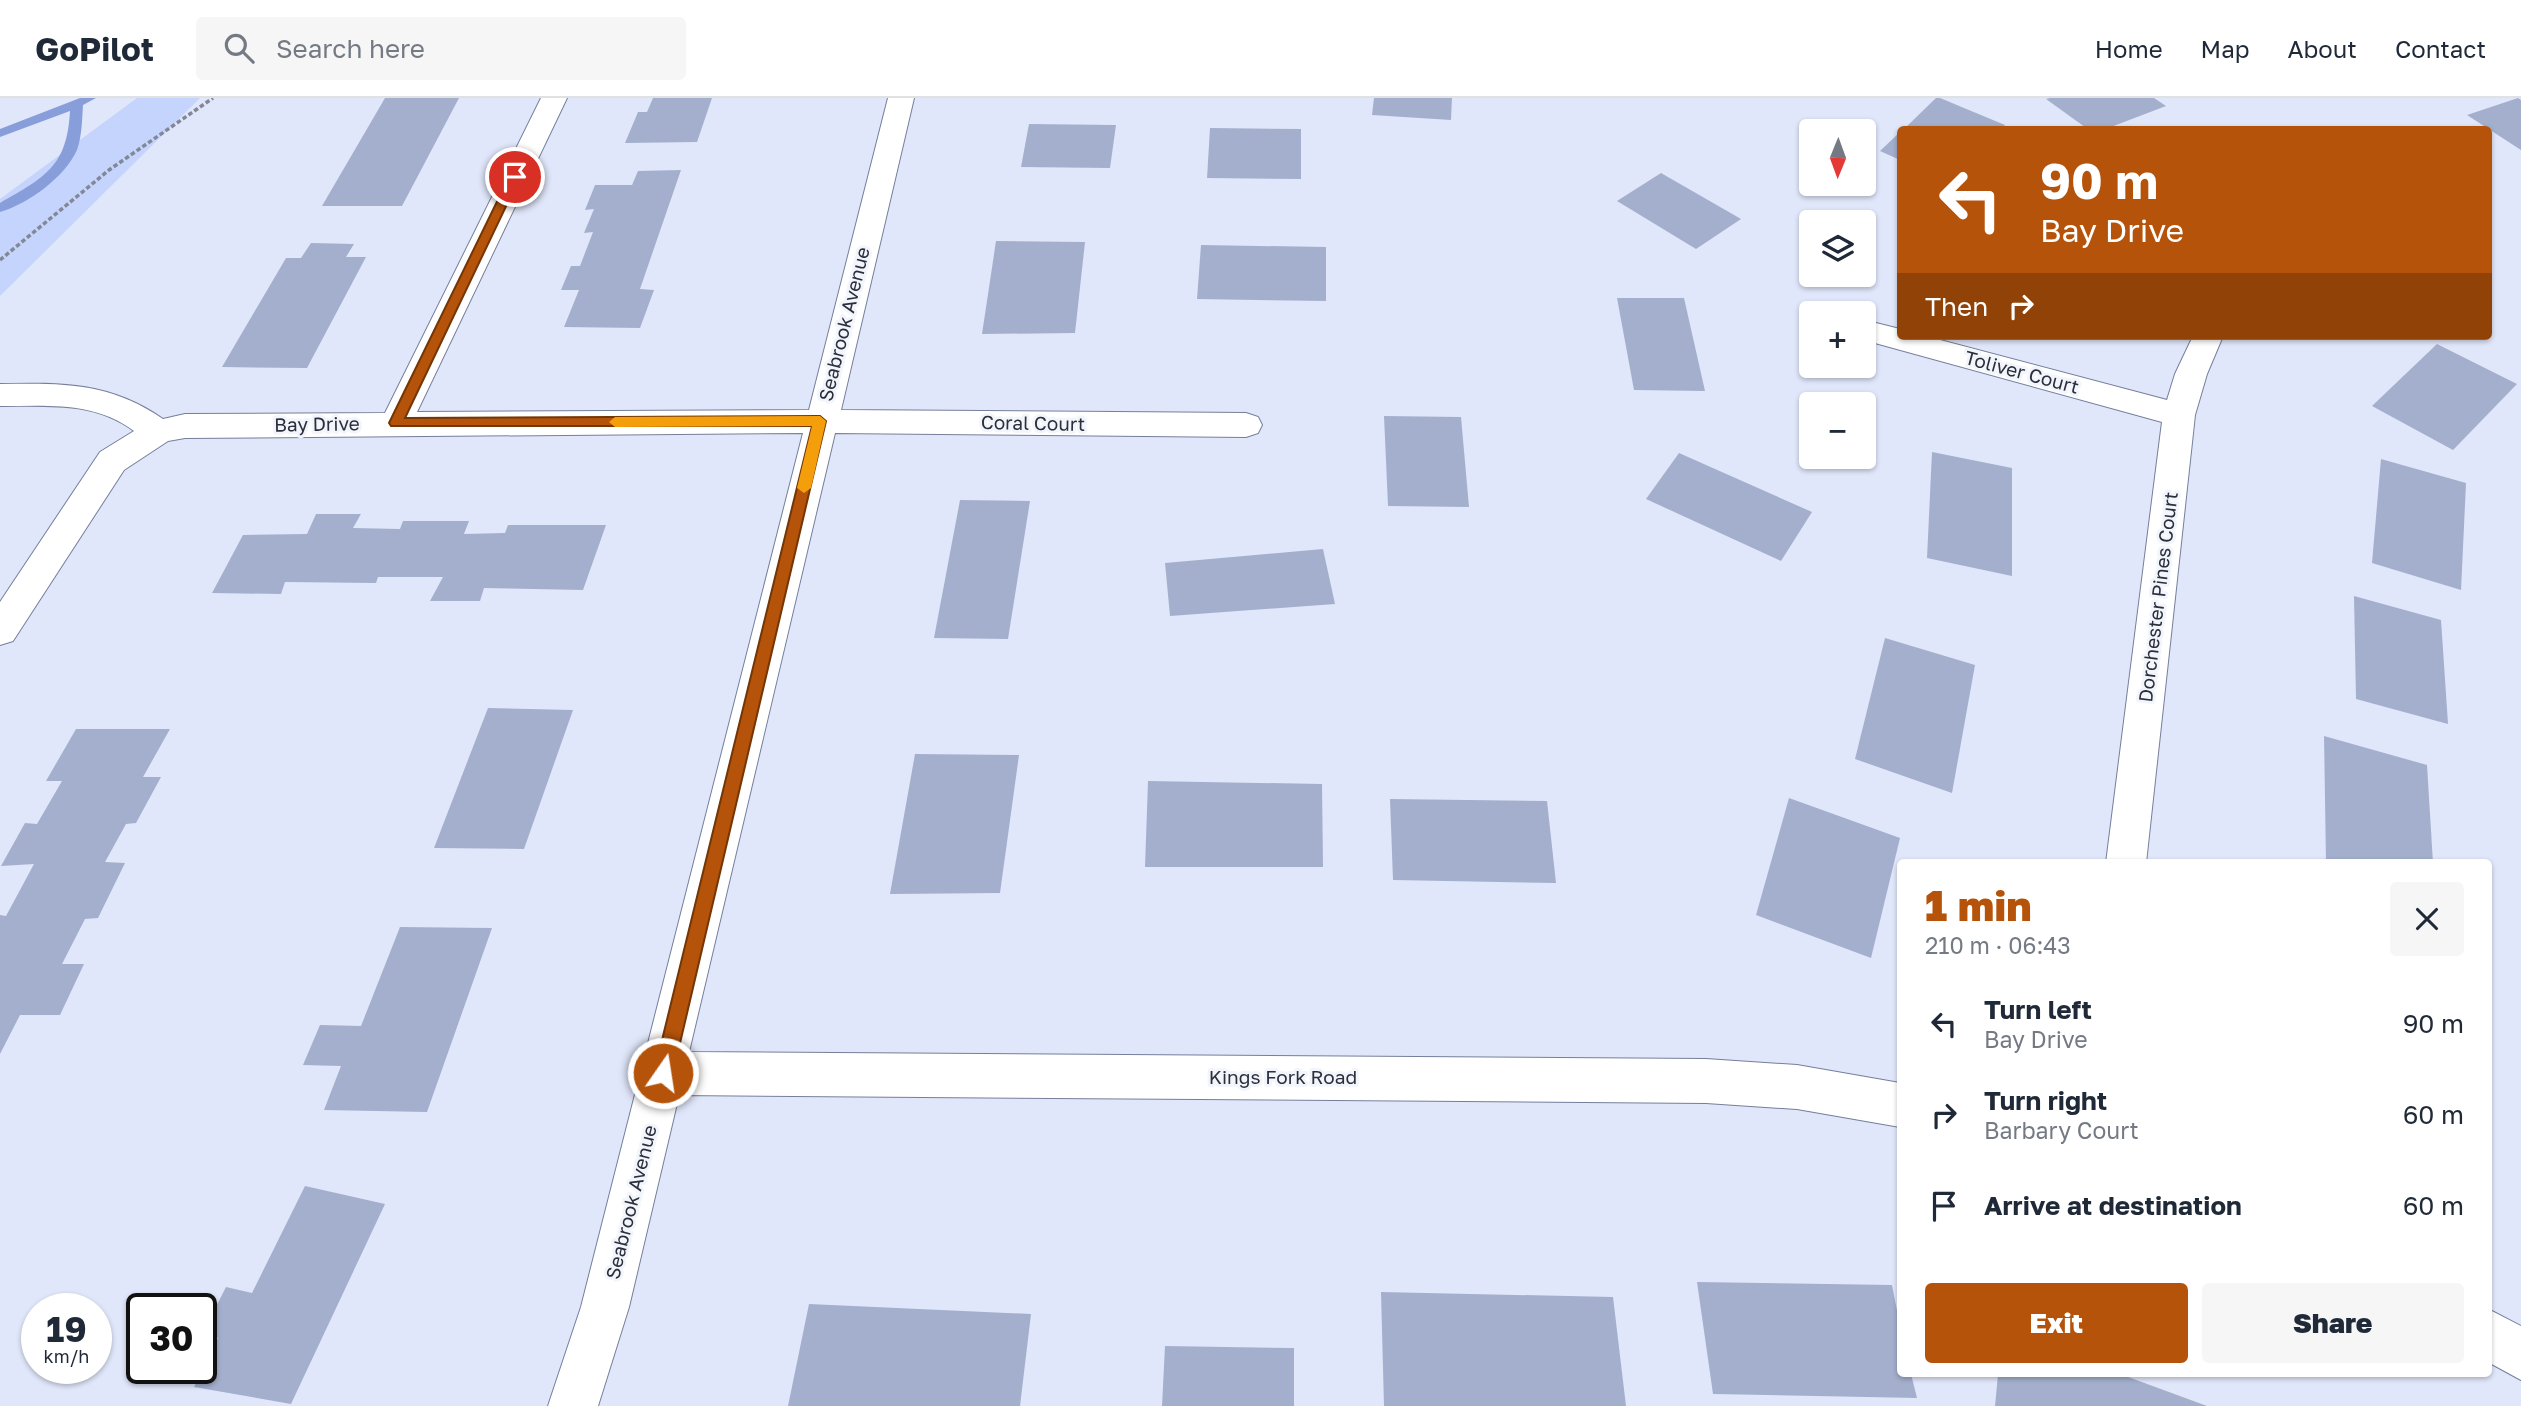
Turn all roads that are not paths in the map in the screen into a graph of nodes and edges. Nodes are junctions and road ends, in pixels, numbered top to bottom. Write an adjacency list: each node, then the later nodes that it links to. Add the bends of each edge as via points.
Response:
1 (554, 98): 10 (street)
2 (901, 98): 9 (street, Seabrook Avenue)
3 (1876, 333): 4 (street, Toliver Court)
4 (1897, 339)
5 (1901, 340): 8 (street, Toliver Court)
6 (2206, 340): 8 (street, Dorchester Pines Court)
7 (0, 395): 12 (street, via 76,396 104,402 126,410)
8 (2179, 415): 14 (street, Dorchester Pines Court)
9 (820, 421): 10 (street, Bay Drive); 11 (street, Coral Court); 15 (street, Seabrook Avenue)
10 (396, 423): 12 (street, Bay Drive, via 185,426)
11 (1246, 425)
12 (158, 432): 13 (street, Bay Drive, via 112,461)
13 (0, 631)
14 (2126, 859)
15 (663, 1073): 16 (street, Kings Fork Road, via 1706,1081 1797,1087); 19 (street, Seabrook Avenue, via 605,1307)
16 (1897, 1104)
17 (2492, 1336): 18 (street)
18 (2521, 1355)
19 (573, 1406)

